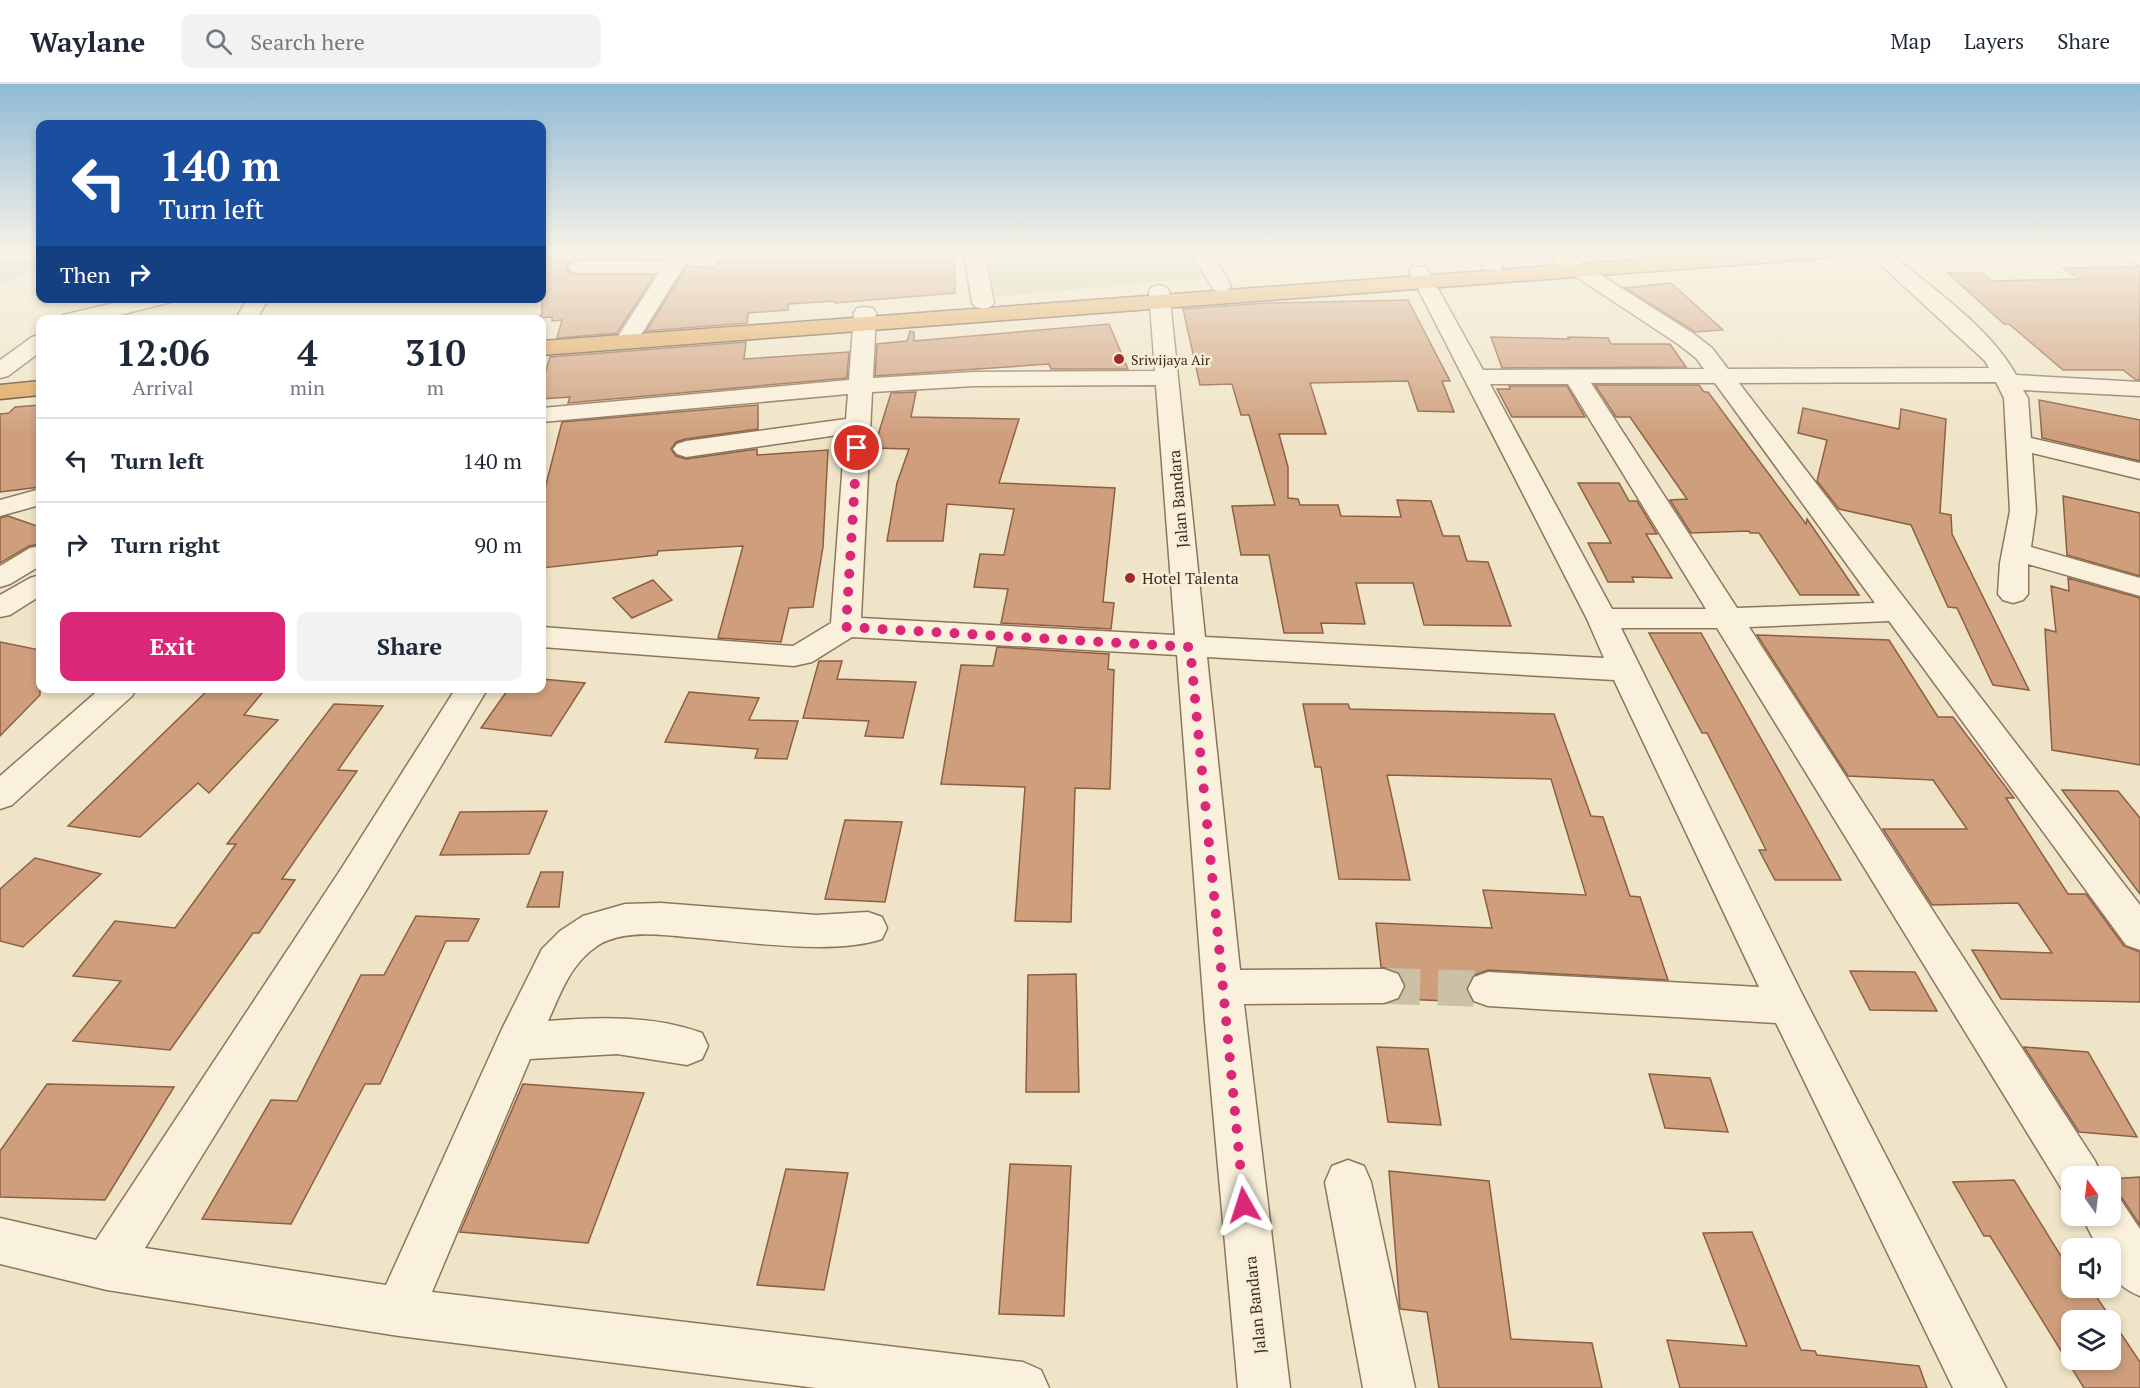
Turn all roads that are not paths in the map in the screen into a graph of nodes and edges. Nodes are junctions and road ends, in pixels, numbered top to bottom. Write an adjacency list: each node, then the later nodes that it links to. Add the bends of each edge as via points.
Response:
1 (644, 313): 9 (street)
2 (904, 313): 8 (highway)
3 (933, 313): 8 (highway)
4 (1162, 313): 17 (street, Jalan Bandara)
5 (1441, 313): 16 (street)
6 (1645, 313): 15 (street, via 1704,353)
7 (1946, 313): 20 (street, via 1995,358)
8 (864, 318): 9 (highway); 22 (street)
9 (629, 336): 10 (highway); 12 (highway)
10 (546, 337)
11 (36, 345): 13 (street)
12 (546, 347)
13 (0, 371)
14 (36, 375): 19 (highway)
15 (1722, 376): 18 (street); 20 (street); 40 (street)
16 (1474, 377): 18 (street); 42 (street)
17 (1168, 378): 22 (street, via 1005,378); 45 (street, Jalan Bandara)
18 (1576, 378): 41 (street)
19 (0, 379)
20 (2007, 379): 21 (street); 29 (street, via 2016,398)
21 (2034, 383): 24 (street); 26 (street)
22 (861, 386): 27 (street); 28 (street)
23 (36, 388): 25 (highway)
24 (2140, 388)
25 (0, 392)
26 (2140, 412)
27 (546, 416)
28 (859, 425): 30 (street); 43 (street)
29 (2020, 443): 31 (street); 34 (street, via 2023,510)
30 (686, 448)
31 (2140, 471)
32 (36, 498): 33 (street)
33 (0, 508)
34 (2016, 552): 36 (street); 38 (street)
35 (36, 559): 39 (street)
36 (2140, 587)
37 (36, 589): 39 (street)
38 (2013, 594)
39 (1, 600)
40 (1898, 611): 41 (street); 51 (street)
41 (1726, 618): 42 (street); 58 (street)
42 (1602, 619): 46 (street)
43 (846, 627): 44 (street, via 794,656); 45 (street)
44 (546, 638)
45 (1190, 647): 46 (street); 53 (street, Jalan Bandara)
46 (1625, 670): 55 (street)
47 (115, 693): 49 (street)
48 (469, 693): 62 (street)
49 (0, 796)
50 (868, 928): 56 (street, via 816,931 660,919 625,920 597,927 574,942 556,961)
51 (2140, 934)
52 (1384, 986): 53 (street)
53 (1222, 987): 66 (street, Jalan Bandara)
54 (1488, 989): 55 (street)
55 (1788, 1006): 68 (street)
56 (517, 1042): 57 (street, via 617,1036); 64 (street)
57 (687, 1046)
58 (2073, 1166)
59 (1348, 1182): 67 (street)
60 (2111, 1226): 63 (street)
61 (0, 1241): 62 (street)
62 (106, 1266): 64 (street)
63 (2140, 1272)
64 (399, 1312): 65 (street)
65 (1023, 1388)
66 (1264, 1388)
67 (1389, 1388)
68 (1980, 1388)

